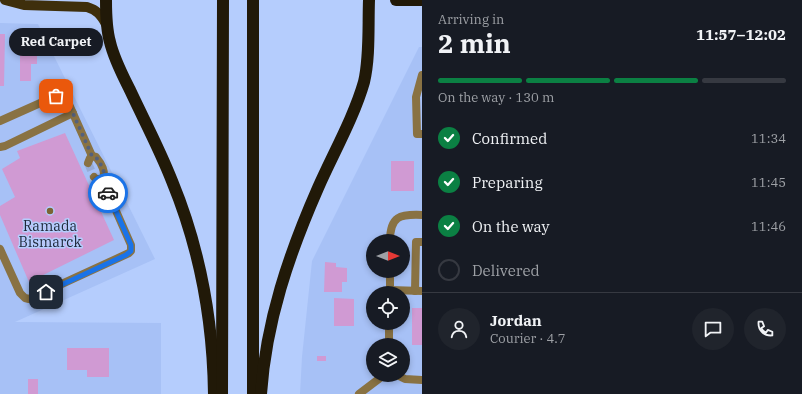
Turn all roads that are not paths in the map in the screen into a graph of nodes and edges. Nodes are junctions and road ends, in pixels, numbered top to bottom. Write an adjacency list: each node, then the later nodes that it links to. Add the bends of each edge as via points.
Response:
1 (6, 0): 8 (main road, via 24,4 87,7 99,12)
2 (106, 0): 8 (highway)
3 (223, 0): 23 (highway)
4 (253, 0): 24 (highway)
5 (369, 0): 25 (highway, via 367,58 363,85 288,262 269,332)
6 (396, 0): 7 (highway)
7 (422, 0)
8 (106, 24): 22 (highway, via 118,65 162,156 191,233 209,320)
9 (422, 75): 12 (street, via 416,97 417,134)
10 (73, 114): 11 (street, via 67,100 59,96); 13 (street); 17 (street, via 90,160 98,159 104,172 104,177 98,178 131,245 131,251 29,299 20,293)
11 (0, 121)
12 (422, 134)
13 (0, 147)
14 (422, 215): 15 (street, via 407,214 398,218 392,224)
15 (391, 234)
16 (422, 242): 18 (street, via 416,242)
17 (0, 249)
18 (419, 291)
19 (410, 379): 20 (street)
20 (422, 380)
21 (375, 382): 26 (street)
22 (214, 394)
23 (222, 394)
24 (253, 394)
25 (260, 394)
26 (359, 394)

